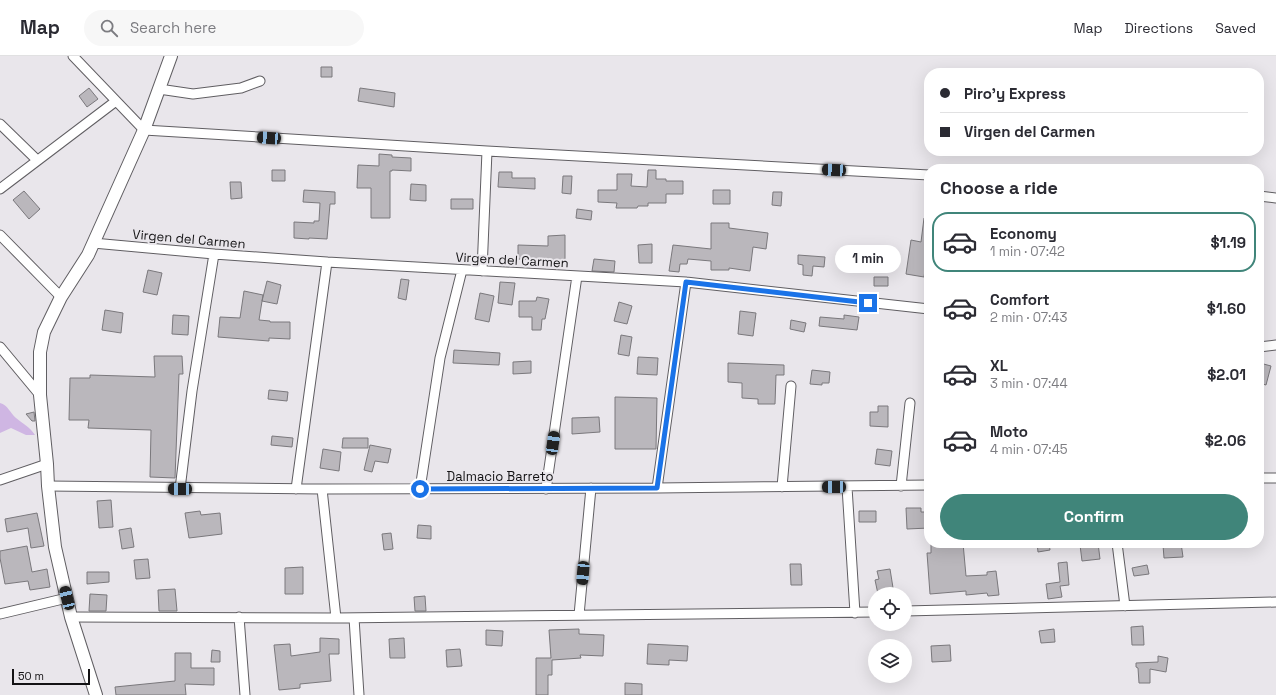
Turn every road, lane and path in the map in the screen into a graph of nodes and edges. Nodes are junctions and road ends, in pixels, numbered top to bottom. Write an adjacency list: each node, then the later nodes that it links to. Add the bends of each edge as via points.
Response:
1 (73, 56): 5 (street)
2 (171, 56): 4 (main road)
3 (260, 81): 4 (street, via 241,88 193,94)
4 (159, 89): 7 (main road)
5 (116, 100): 7 (street); 9 (street)
6 (0, 124): 9 (street)
7 (144, 130): 8 (street); 15 (main road)
8 (487, 151): 10 (street); 19 (street)
9 (37, 160): 11 (street)
10 (924, 175)
11 (0, 189)
12 (1264, 197): 13 (street)
13 (1276, 198)
14 (0, 235): 22 (street)
15 (94, 243): 16 (street, Virgen del Carmen); 22 (main road)
16 (214, 254): 17 (street, Virgen del Carmen); 41 (street, via 192,391)
17 (327, 262): 18 (street, Virgen del Carmen); 42 (street)
18 (462, 270): 19 (street, Virgen del Carmen); 44 (street, via 440,358)
19 (482, 271): 20 (street, Virgen del Carmen)
20 (577, 276): 21 (street, Virgen del Carmen); 45 (street)
21 (686, 282): 23 (street, Virgen del Carmen); 40 (street)
22 (61, 297): 28 (main road, via 44,332 40,352)
23 (924, 308)
24 (1276, 345): 25 (street)
25 (1264, 346)
26 (0, 347): 28 (street)
27 (791, 386): 37 (street)
28 (40, 395): 30 (main road)
29 (910, 403): 36 (street)
30 (47, 464): 33 (street); 35 (main road)
31 (1264, 478): 32 (street)
32 (1276, 478)
33 (0, 480)
34 (924, 485): 36 (street, Dalmacio Barreto)
35 (48, 486): 41 (street, Dalmacio Barreto); 47 (main road, via 55,548)
36 (901, 486): 38 (street, Dalmacio Barreto)
37 (782, 487): 38 (street, Dalmacio Barreto); 40 (street, Dalmacio Barreto)
38 (847, 487): 52 (street)
39 (591, 488): 40 (street, Dalmacio Barreto); 45 (street, Dalmacio Barreto); 54 (street)
40 (657, 488)
41 (180, 489): 42 (street, Dalmacio Barreto)
42 (296, 489): 43 (street, Dalmacio Barreto)
43 (322, 489): 44 (street, Dalmacio Barreto); 57 (street)
44 (420, 489): 45 (street, Dalmacio Barreto)
45 (546, 489)
46 (1118, 548): 49 (street)
47 (67, 598): 53 (street); 55 (main road)
48 (1276, 602): 49 (street)
49 (1124, 606): 50 (street)
50 (912, 611)
51 (868, 612): 52 (street)
52 (855, 613): 54 (street)
53 (0, 614)
54 (579, 615): 58 (street)
55 (71, 617): 56 (street); 59 (main road)
56 (239, 617): 57 (street); 60 (street)
57 (336, 618): 58 (street)
58 (354, 618): 61 (street)
59 (96, 695)
60 (245, 695)
61 (359, 695)

